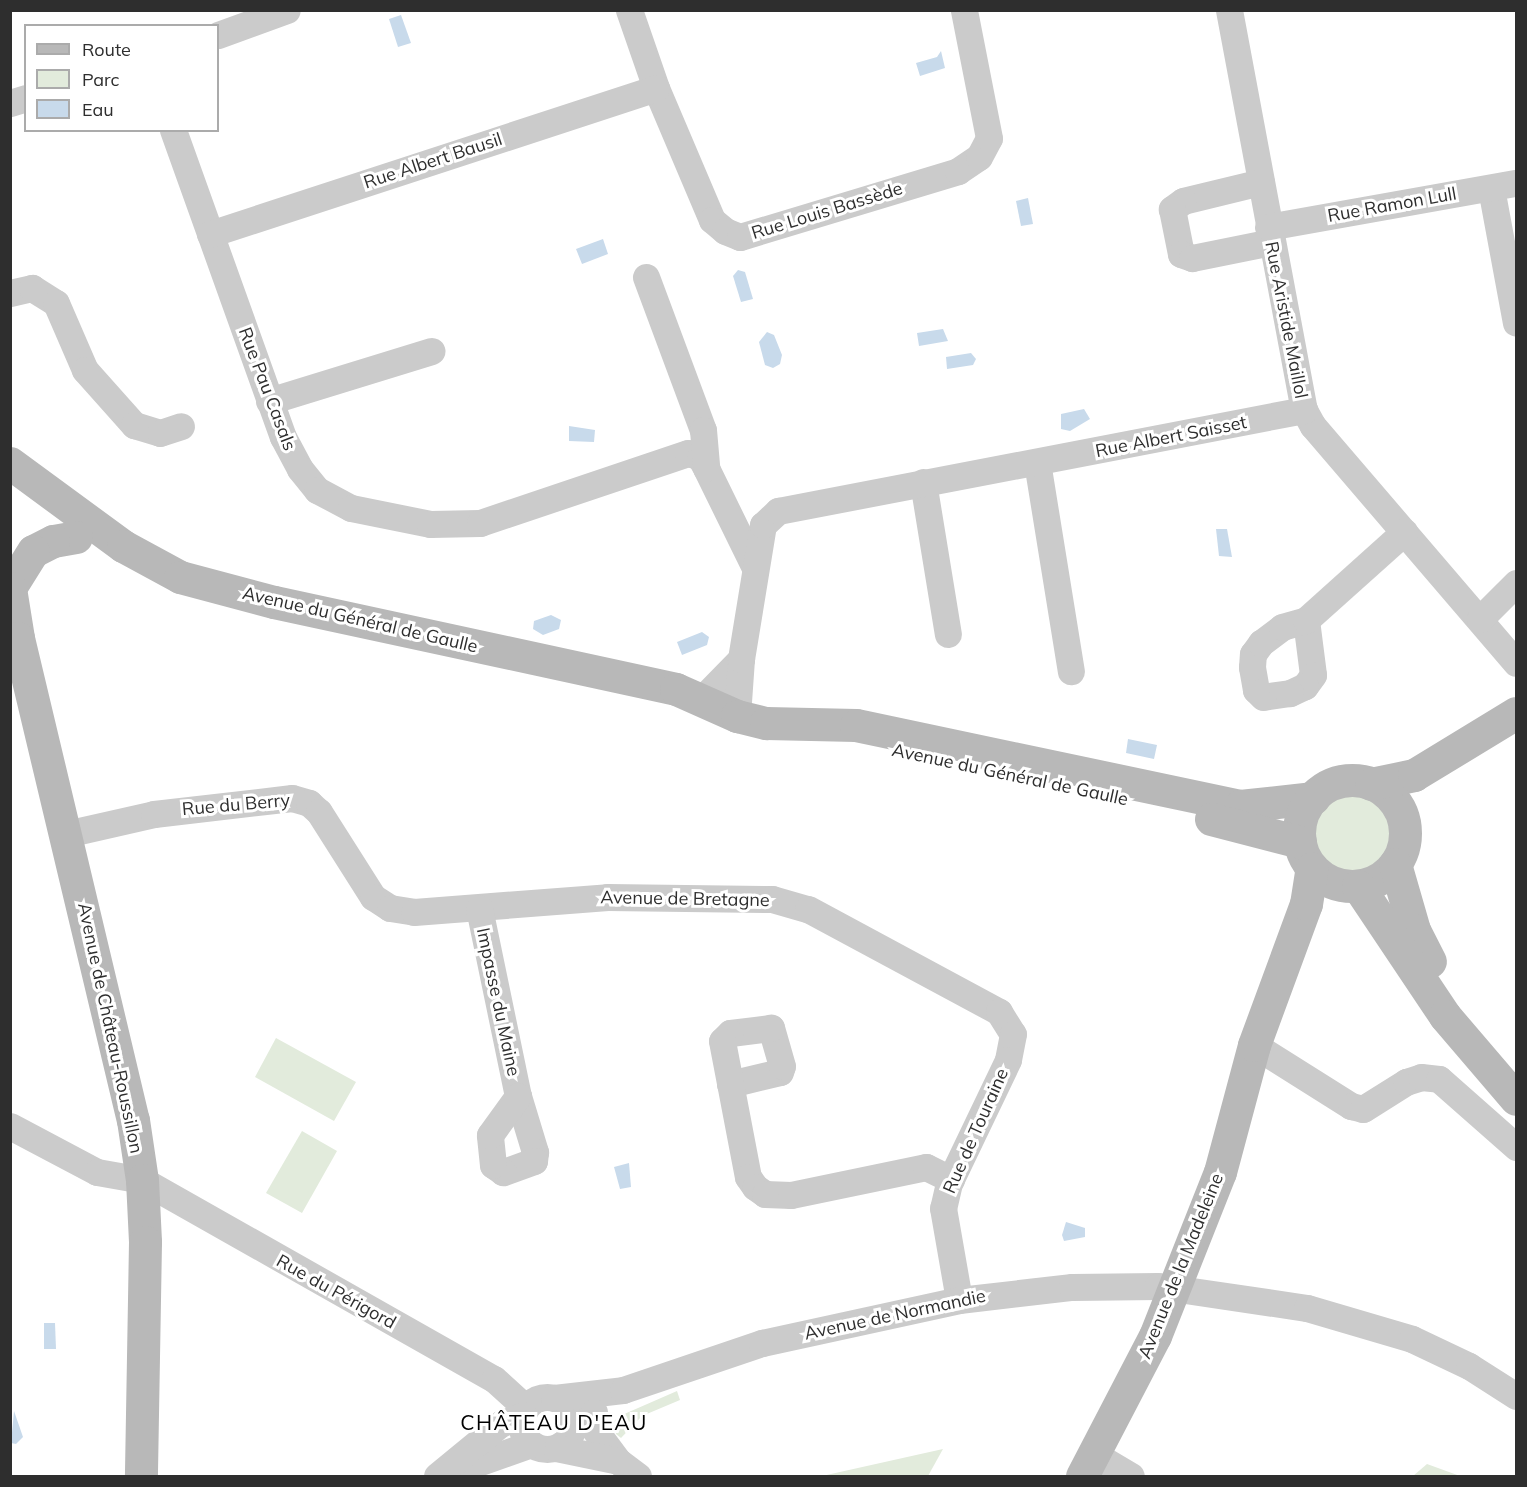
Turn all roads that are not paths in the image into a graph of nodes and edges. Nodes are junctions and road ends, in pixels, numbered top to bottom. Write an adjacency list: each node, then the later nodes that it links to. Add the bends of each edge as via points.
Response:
1 (287, 10): 5 (street)
2 (629, 10): 6 (street, Rue Louis Bassède)
3 (964, 10): 6 (street, Rue Louis Bassède, via 989,138 980,157 958,171 741,237 724,231 712,220)
4 (1229, 10): 8 (street, Rue Aristide Maillol)
5 (219, 35)
6 (656, 88): 10 (street, Rue Albert Bausil)
7 (174, 132): 10 (street, Rue Pau Casals)
8 (1261, 182): 11 (street, Rue Aristide Maillol); 11 (street, Rue Ramon Lull, via 1183,201 1172,209 1181,254 1192,258)
9 (1504, 185): 11 (street, Rue Ramon Lull); 14 (street)
10 (210, 234): 16 (street, Rue Pau Casals)
11 (1270, 234): 17 (street, Rue Aristide Maillol)
12 (646, 277): 21 (street, via 703,430)
13 (10, 293): 18 (street, via 33,288 56,303 85,370 134,425 160,434)
14 (1516, 323)
15 (432, 351): 16 (street)
16 (269, 401): 21 (street, Rue Pau Casals, via 300,469 317,490 351,508 430,524 480,523 688,453 700,457)
17 (1304, 410): 19 (street, Rue Albert Saisset); 24 (street, Rue Aristide Maillol)
18 (182, 426)
19 (1037, 462): 22 (street, Rue Albert Saisset); 34 (street)
20 (10, 463): 35 (main road, Avenue du Général de Gaulle, via 123,546 180,577 274,602 676,689)
21 (706, 468): 26 (street)
22 (923, 482): 26 (street, Rue Albert Saisset, via 778,511 763,525); 31 (street)
23 (10, 492): 25 (main road, Avenue du Général de Gaulle, via 37,504)
24 (1404, 532): 29 (street, Rue Aristide Maillol); 30 (street)
25 (76, 537): 28 (main road, Avenue de Château-Roussillon, via 33,550); 37 (main road, Avenue du Général de Gaulle, via 101,555 183,597 673,706)
26 (755, 568): 32 (street, Rue Albert Saisset)
27 (1516, 583): 29 (street)
28 (10, 588): 42 (main road, Avenue de Château-Roussillon, via 18,638)
29 (1480, 619): 33 (street, Rue Aristide Maillol)
30 (1306, 620)
31 (948, 634)
32 (741, 659): 35 (street); 37 (street, Rue Albert Saisset)
33 (1516, 663)
34 (1071, 671)
35 (702, 699): 37 (main road, Avenue du Général de Gaulle)
36 (1516, 712): 39 (main road, via 1414,775)
37 (728, 722): 40 (main road, Avenue du Général de Gaulle, via 856,725 1240,806); 43 (main road, Avenue du Général de Gaulle, via 777,741 848,740 1240,825)
38 (1516, 738): 41 (main road, via 1426,792)
39 (1371, 784): 40 (main road, via 1334,784); 41 (main road, via 1395,802)
40 (1314, 798): 43 (main road, via 1302,819)
41 (1404, 821): 44 (main road, via 1405,842)
42 (66, 834): 46 (street, Rue du Berry, via 154,813 292,798 309,803 319,812 373,897); 58 (main road, Avenue de Château-Roussillon, via 133,1120)
43 (1306, 855): 45 (main road, via 1322,877); 48 (main road, Avenue de la Madeleine, via 1306,904)
44 (1395, 864): 45 (main road, via 1379,879); 51 (main road, via 1414,930 1427,957)
45 (1352, 886): 48 (main road); 54 (main road, via 1444,1016)
46 (390, 908): 47 (street, Avenue de Bretagne, via 414,912)
47 (479, 909): 49 (street, Avenue de Bretagne, via 607,897 772,899 792,903 999,1012); 53 (street, Impasse du Maine)
48 (1291, 948): 50 (main road, Avenue de la Madeleine)
49 (1013, 1034): 57 (street, Rue de Touraine, via 1008,1059)
50 (1254, 1045): 56 (street, via 1351,1106 1363,1109 1421,1077 1439,1079); 59 (main road, Avenue de la Madeleine, via 1220,1172)
51 (1516, 1074)
52 (730, 1084): 57 (street, via 748,1177 765,1194 791,1195 926,1167)
53 (518, 1096)
54 (1516, 1099)
55 (13, 1134): 58 (street, Rue du Périgord, via 97,1172 126,1174)
56 (1516, 1147)
57 (951, 1179): 60 (street, Rue de Touraine, via 943,1208)
58 (142, 1180): 64 (street, Rue du Périgord, via 494,1379); 70 (main road, Avenue de Château-Roussillon, via 145,1242)
59 (1176, 1288): 60 (street, Avenue de Normandie, via 1072,1287); 62 (street, Avenue de Normandie, via 1307,1308 1412,1339 1469,1366); 67 (main road, Avenue de la Madeleine)
60 (958, 1300): 61 (street, Avenue de Normandie, via 762,1343)
61 (623, 1390): 63 (street, Avenue de Normandie); 65 (street, Avenue de Normandie)
62 (1516, 1396)
63 (554, 1398): 64 (street, Avenue de Normandie, via 538,1399); 65 (street)
64 (524, 1412): 66 (street, via 522,1430); 69 (street, Avenue de Normandie, via 500,1424)
65 (586, 1420): 66 (street, Avenue de Normandie, via 570,1436); 68 (street)
66 (544, 1446): 68 (street); 69 (street, Avenue de Normandie)
67 (1087, 1465): 71 (street)
68 (628, 1469)
69 (444, 1472)
70 (141, 1476)
71 (1131, 1476)

